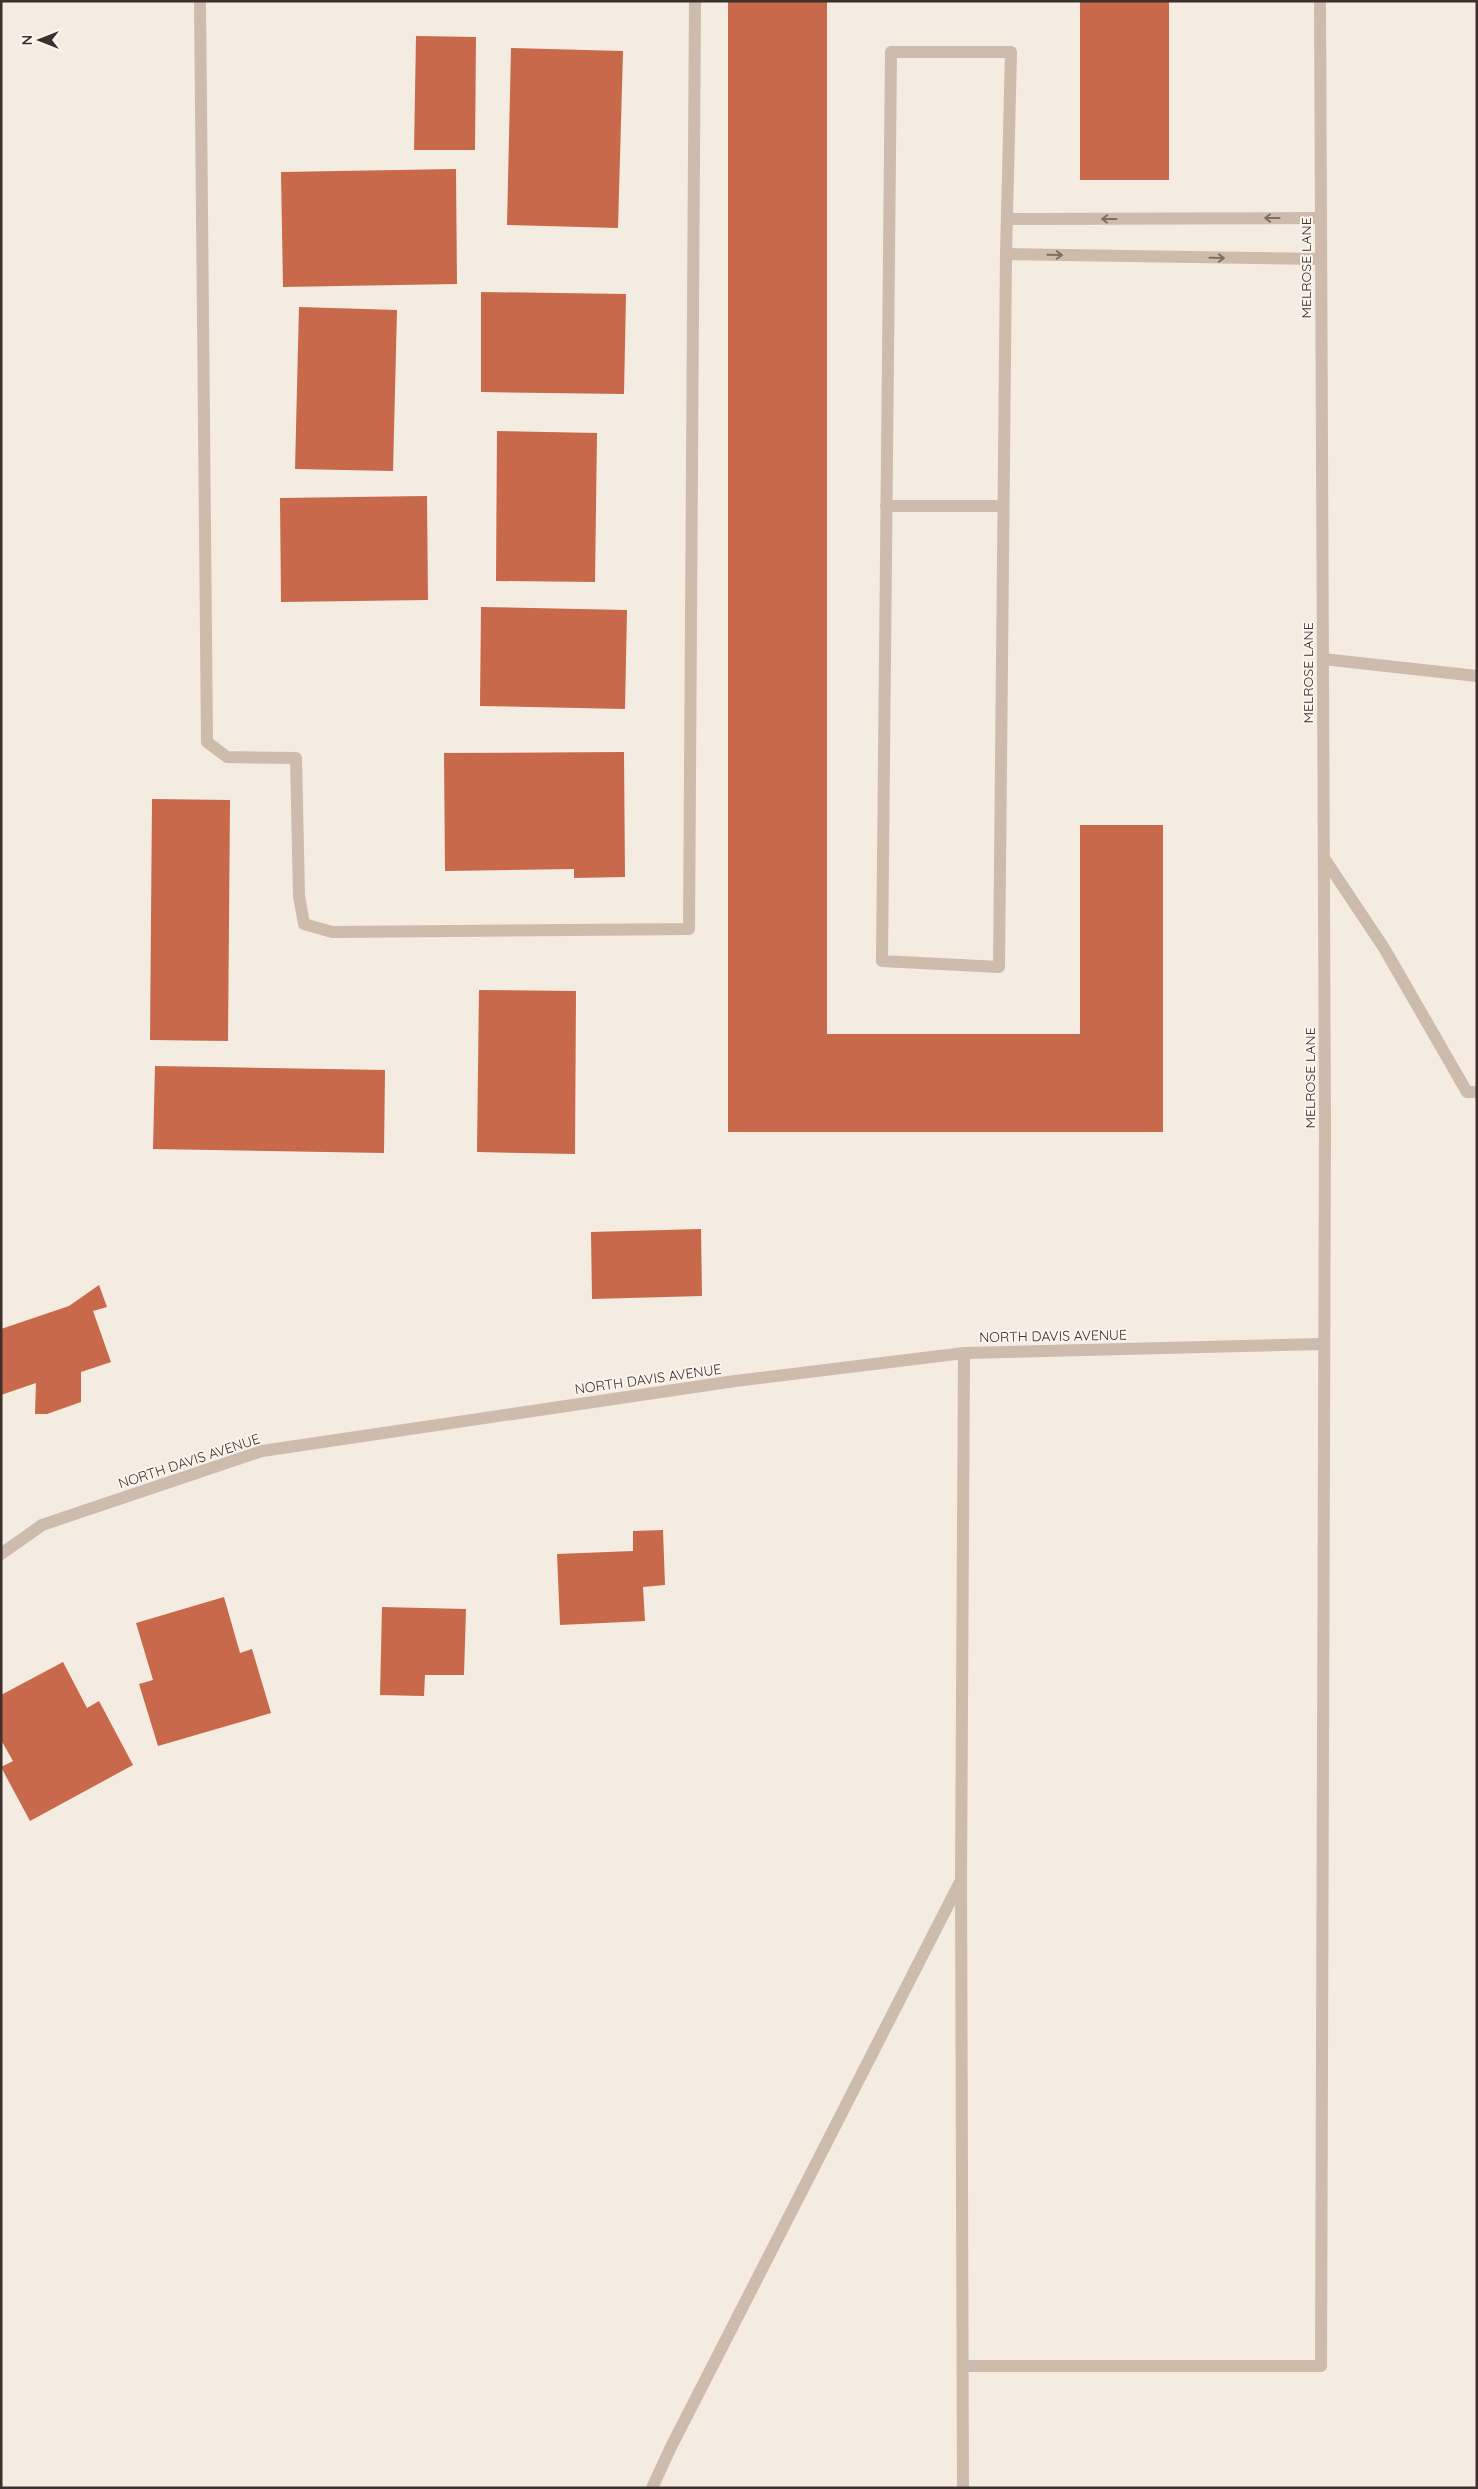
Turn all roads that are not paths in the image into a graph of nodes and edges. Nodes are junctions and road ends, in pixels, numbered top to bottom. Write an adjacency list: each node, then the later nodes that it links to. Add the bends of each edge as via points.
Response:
1 (200, 1): 2 (street, via 207,742 227,757 296,758 299,896 304,924 332,932 690,929)
2 (694, 1)
3 (1320, 1): 4 (street, MELROSE LANE)
4 (1321, 218): 5 (street, one-way to 5); 7 (street, MELROSE LANE)
5 (1007, 220): 6 (street); 8 (street, via 1011,52 891,52)
6 (1006, 254): 7 (street, one-way to 7); 9 (street)
7 (1321, 259): 10 (street, MELROSE LANE)
8 (886, 506): 9 (street); 9 (street, via 882,961 999,967)
9 (1003, 506)
10 (1323, 659): 11 (street); 12 (street, MELROSE LANE)
11 (1477, 676)
12 (1324, 858): 13 (street, via 1384,948 1467,1092); 14 (street, MELROSE LANE)
13 (1477, 1092)
14 (1323, 1344): 15 (street, NORTH DAVIS AVENUE); 18 (street, MELROSE LANE, via 1322,2366)
15 (964, 1353): 16 (street, NORTH DAVIS AVENUE, via 725,1382 262,1451 42,1525); 17 (street)
16 (1, 1554)
17 (961, 1880): 18 (street); 19 (street)
18 (964, 2366): 20 (street)
19 (652, 2488)
20 (963, 2488)

